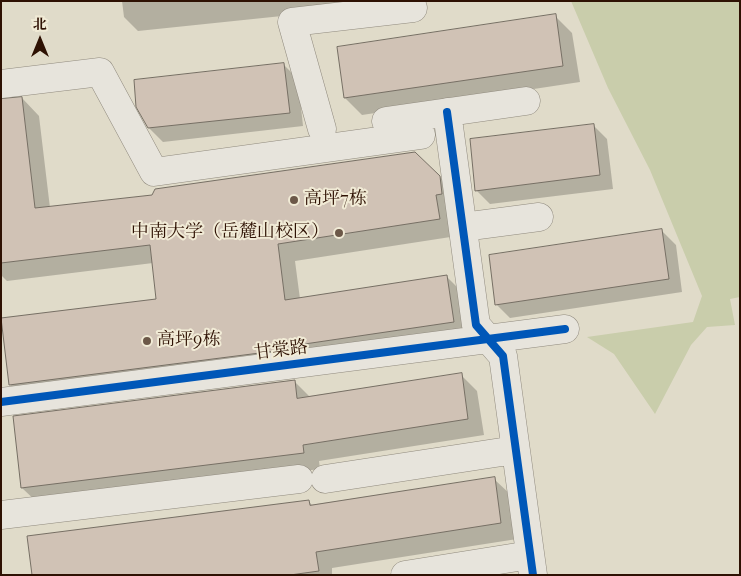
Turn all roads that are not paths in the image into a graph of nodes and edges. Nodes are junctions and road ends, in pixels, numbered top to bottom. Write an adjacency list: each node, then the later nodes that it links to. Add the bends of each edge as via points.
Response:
1 (413, 8): 5 (street, via 292,22)
2 (1, 84): 6 (street, via 100,72 154,172)
3 (526, 101): 4 (street)
4 (447, 112): 5 (street); 9 (street)
5 (322, 129): 7 (street)
6 (421, 134)
7 (195, 146)
8 (539, 217): 9 (street)
9 (463, 227): 11 (street, via 476,325)
10 (565, 329): 11 (street, 甘棠路)
11 (489, 340): 12 (street, 甘棠路); 13 (street, via 503,356)
12 (1, 402)
13 (515, 450): 14 (street, via 312,479); 15 (street)
14 (1, 515)
15 (531, 565): 16 (street)
16 (406, 575)

